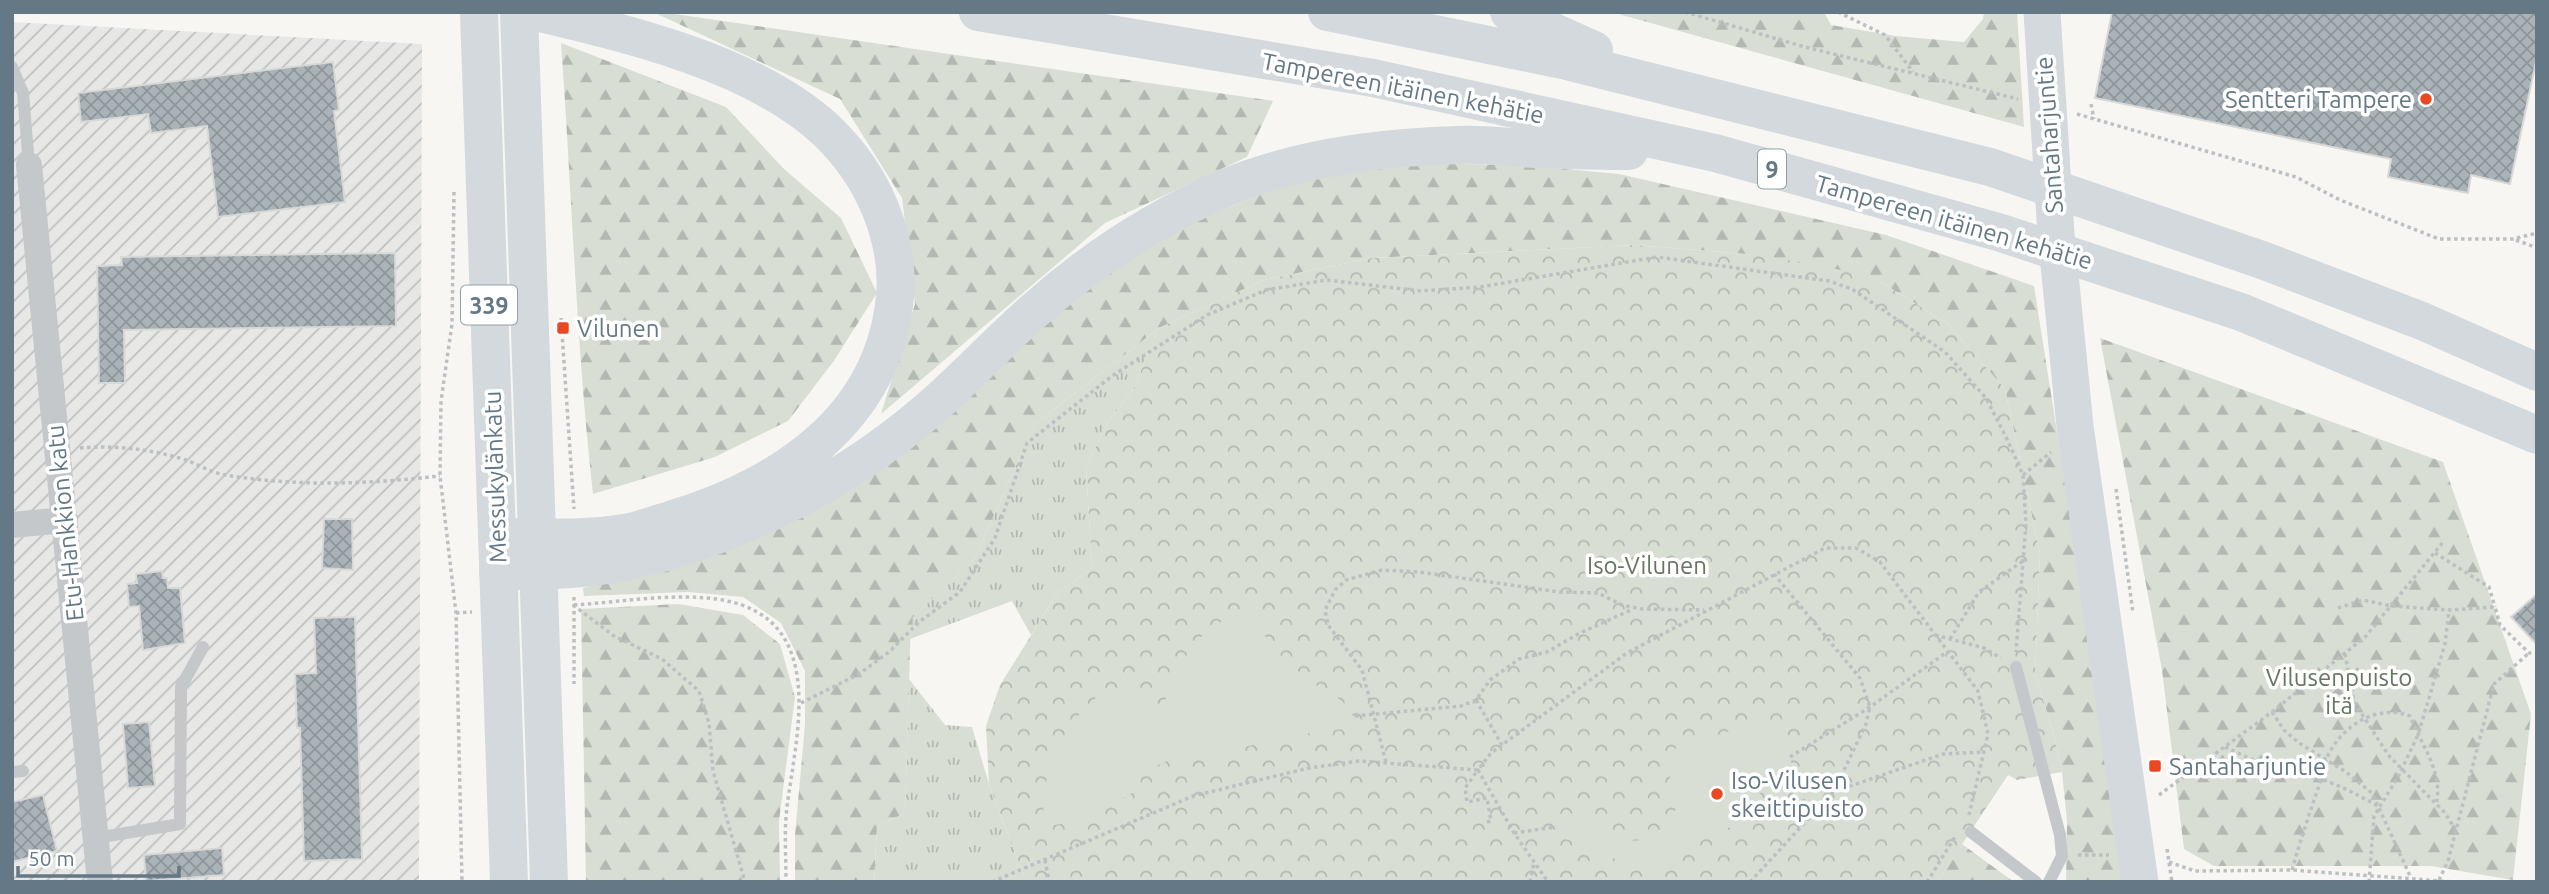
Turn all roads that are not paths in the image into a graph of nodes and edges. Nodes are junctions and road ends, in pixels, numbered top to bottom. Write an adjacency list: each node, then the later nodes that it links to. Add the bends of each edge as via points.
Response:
1 (479, 12): 16 (main road, Messukylänkatu / 339)
2 (519, 12): 17 (main road, Messukylänkatu / 339)
3 (536, 12): 17 (main road, via 678,50 734,73 817,123 846,152 879,203 895,262 892,324 882,357 849,414 788,466 711,508 625,533)
4 (978, 12): 10 (main road, Tampereen itäinen kehätie / 9, via 1373,78)
5 (1327, 12): 9 (main road, 9)
6 (1509, 12): 9 (main road)
7 (2042, 12): 22 (main road, Santaharjuntie, via 2033,95 2070,370)
8 (12, 66): 11 (lane, via 23,93)
9 (1679, 88): 12 (main road, 9, via 1990,167 2274,265 2422,321)
10 (1715, 153): 13 (main road, Tampereen itäinen kehätie / 9, via 1998,232 2241,312); 17 (main road, via 1462,144 1332,158 1227,187 1178,210 1080,272 916,420 793,501 745,523 635,560 575,569)
11 (29, 165): 14 (street, Etu-Hankkion katu)
12 (2537, 372)
13 (2537, 435)
14 (65, 520): 15 (street); 21 (street, Etu-Hankkion katu)
15 (12, 525)
16 (497, 554): 17 (main road); 24 (main road, Messukylänkatu / 339)
17 (546, 580): 25 (main road, Messukylänkatu / 339)
18 (203, 647): 21 (lane, via 181,687 180,824)
19 (2016, 667): 27 (lane, via 2060,835 2062,856)
20 (1971, 832): 26 (lane)
21 (96, 838): 23 (street, Etu-Hankkion katu)
22 (2155, 872)
23 (100, 882)
24 (509, 882)
25 (549, 882)
26 (2036, 882)
27 (2049, 882)

